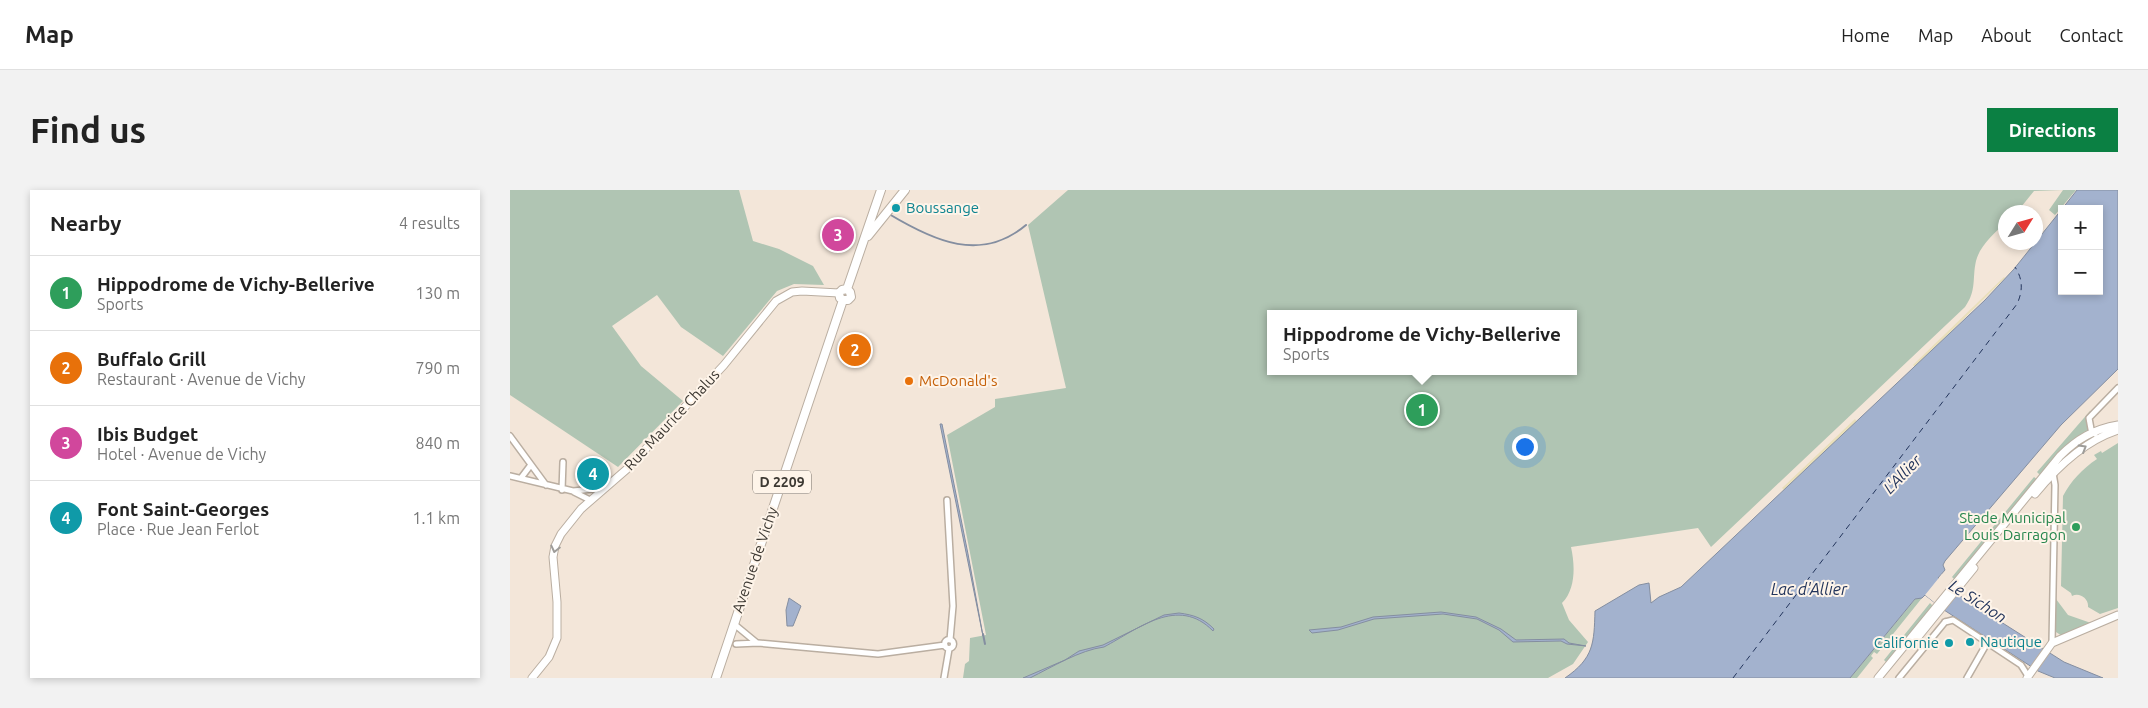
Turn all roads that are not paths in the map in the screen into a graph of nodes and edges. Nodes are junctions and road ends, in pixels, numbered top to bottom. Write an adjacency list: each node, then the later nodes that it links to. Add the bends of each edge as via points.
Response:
1 (881, 190): 3 (main road, Avenue de Vichy / D 2209)
2 (905, 190): 3 (main road, Avenue de Vichy / D 2209, via 872,229)
3 (860, 249): 4 (main road, Avenue de Vichy / D 2209)
4 (843, 294): 19 (main road, Rue Maurice Chalus, via 802,290 776,302 724,365 627,469); 28 (main road, Avenue de Vichy / D 2209)
5 (2118, 388): 8 (street, via 2089,418)
6 (2118, 425): 8 (main road)
7 (2118, 430): 10 (main road)
8 (2093, 431): 10 (street); 24 (main road, via 2060,456)
9 (510, 436): 12 (street)
10 (2102, 437): 14 (main road, one-way to 10, via 2069,457)
11 (563, 462): 20 (street)
12 (530, 466): 13 (street); 16 (street)
13 (534, 471): 17 (street); 18 (street)
14 (2053, 472): 24 (main road); 32 (street)
15 (510, 476): 16 (street)
16 (521, 478): 17 (street)
17 (527, 480): 18 (street)
18 (546, 485): 20 (street)
19 (604, 488): 21 (street); 22 (main road, Rue Maurice Chalus)
20 (562, 490): 21 (street)
21 (573, 492): 22 (street)
22 (590, 500): 35 (main road, Rue Maurice Chalus, one-way to 35, via 555,546 557,638 549,657)
23 (946, 500): 33 (street, via 953,606)
24 (1958, 584): 25 (main road)
25 (1938, 610): 27 (street); 38 (main road); 39 (main road)
26 (2118, 615): 32 (main road)
27 (1945, 622): 30 (street, via 1953,620); 40 (street)
28 (734, 624): 29 (street); 36 (main road, Avenue de Vichy / D 2209)
29 (758, 643): 31 (street); 33 (street, via 878,654)
30 (1987, 643): 34 (street, via 2020,665); 41 (street)
31 (736, 644)
32 (2050, 645): 34 (main road)
33 (947, 647): 37 (street)
34 (2028, 677)
35 (532, 678)
36 (716, 678)
37 (944, 678)
38 (1878, 678)
39 (1884, 678)
40 (1900, 678)
41 (1967, 678)

